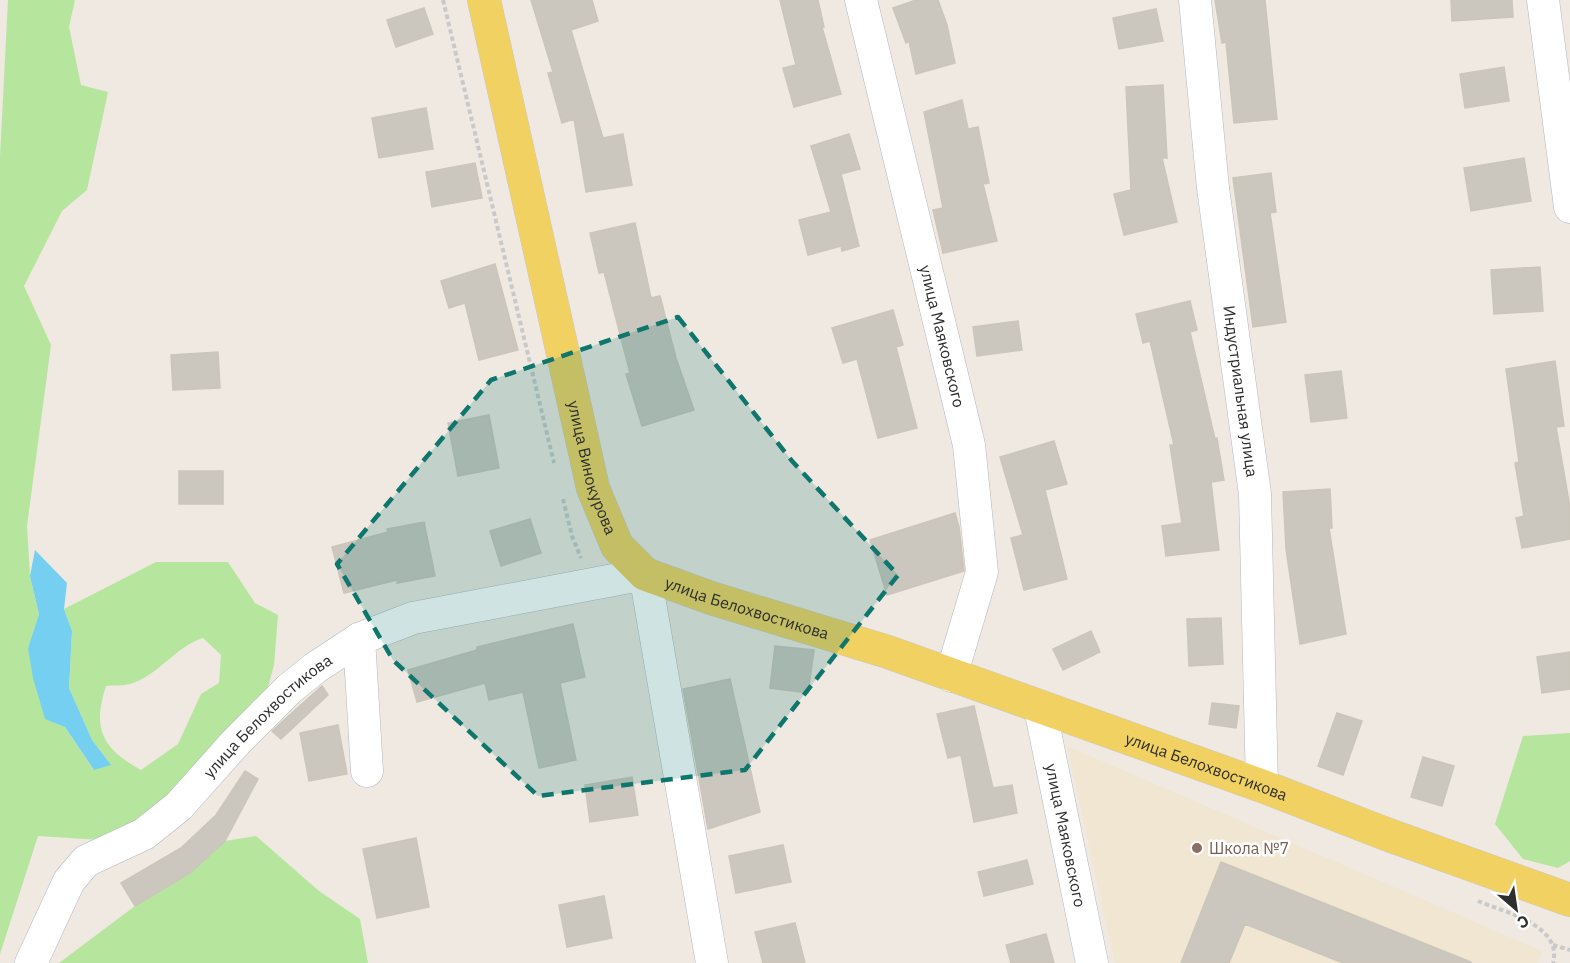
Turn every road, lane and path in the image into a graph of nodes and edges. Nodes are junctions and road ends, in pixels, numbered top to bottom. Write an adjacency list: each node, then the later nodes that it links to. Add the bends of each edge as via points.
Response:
1 (442, 0): 7 (path)
2 (484, 0): 10 (main road, улица Винокурова, via 593,488 617,546)
3 (861, 0): 12 (street, улица Маяковского, via 969,445 982,572)
4 (1194, 0): 15 (street, Индустриальная улица, via 1213,188 1255,494)
5 (1542, 0): 6 (street)
6 (1570, 207)
7 (555, 466)
8 (560, 489): 9 (path)
9 (572, 536)
10 (645, 574): 11 (street, улица Белохвостикова, via 413,618); 12 (main road, улица Белохвостикова); 20 (street)
11 (359, 639): 14 (street); 19 (street, улица Белохвостикова, via 290,689 179,806 144,834 86,861 69,881)
12 (951, 676): 13 (main road, улица Белохвостикова)
13 (1040, 708): 15 (main road, улица Белохвостикова); 21 (street, улица Маяковского)
14 (367, 771)
15 (1262, 786): 16 (main road, улица Белохвостикова)
16 (1570, 900)
17 (1553, 945): 18 (path)
18 (1570, 950)
19 (31, 963)
20 (712, 963)
21 (1092, 963)

